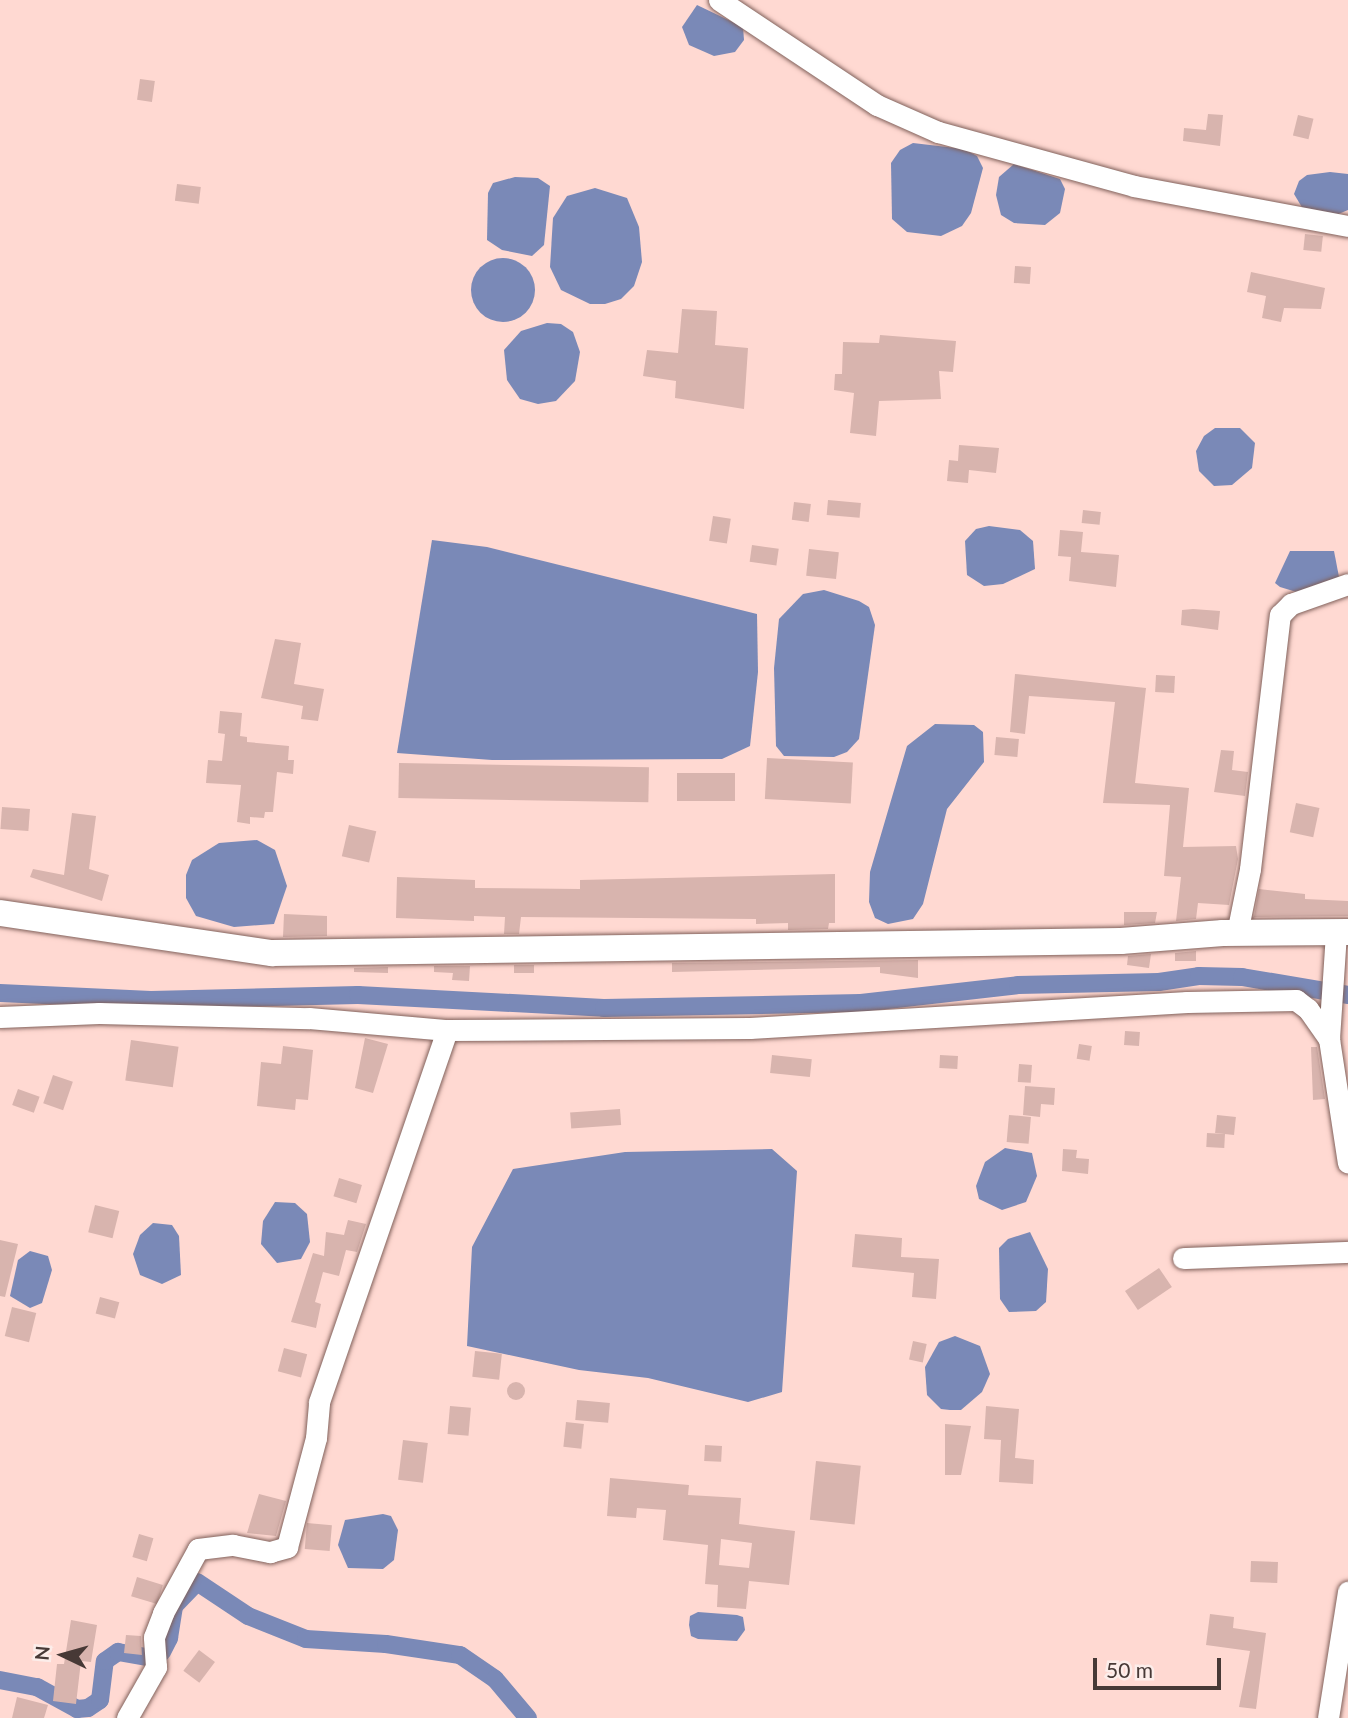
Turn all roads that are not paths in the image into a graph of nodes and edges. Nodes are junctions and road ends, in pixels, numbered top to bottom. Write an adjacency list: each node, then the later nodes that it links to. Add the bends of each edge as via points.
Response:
1 (719, 0): 2 (street, via 877,105 938,132 1134,186)
2 (1348, 226)
3 (1348, 584): 6 (street, via 1291,604 1280,615 1250,869)
4 (0, 913): 6 (street, via 272,953 1121,941)
5 (1342, 932): 6 (street); 9 (street)
6 (1237, 933)
7 (0, 1017): 8 (street, via 99,1013 309,1018)
8 (447, 1030): 9 (street, via 849,1025 1186,1002 1296,1000); 14 (street, via 319,1402 316,1438 287,1547 270,1552 233,1545 198,1549 163,1613 154,1637 156,1667)
9 (1329, 1039): 10 (street)
10 (1348, 1163)
11 (1348, 1252): 12 (street)
12 (1183, 1258)
13 (1348, 1592): 15 (street)
14 (127, 1718)
15 (1328, 1718)

